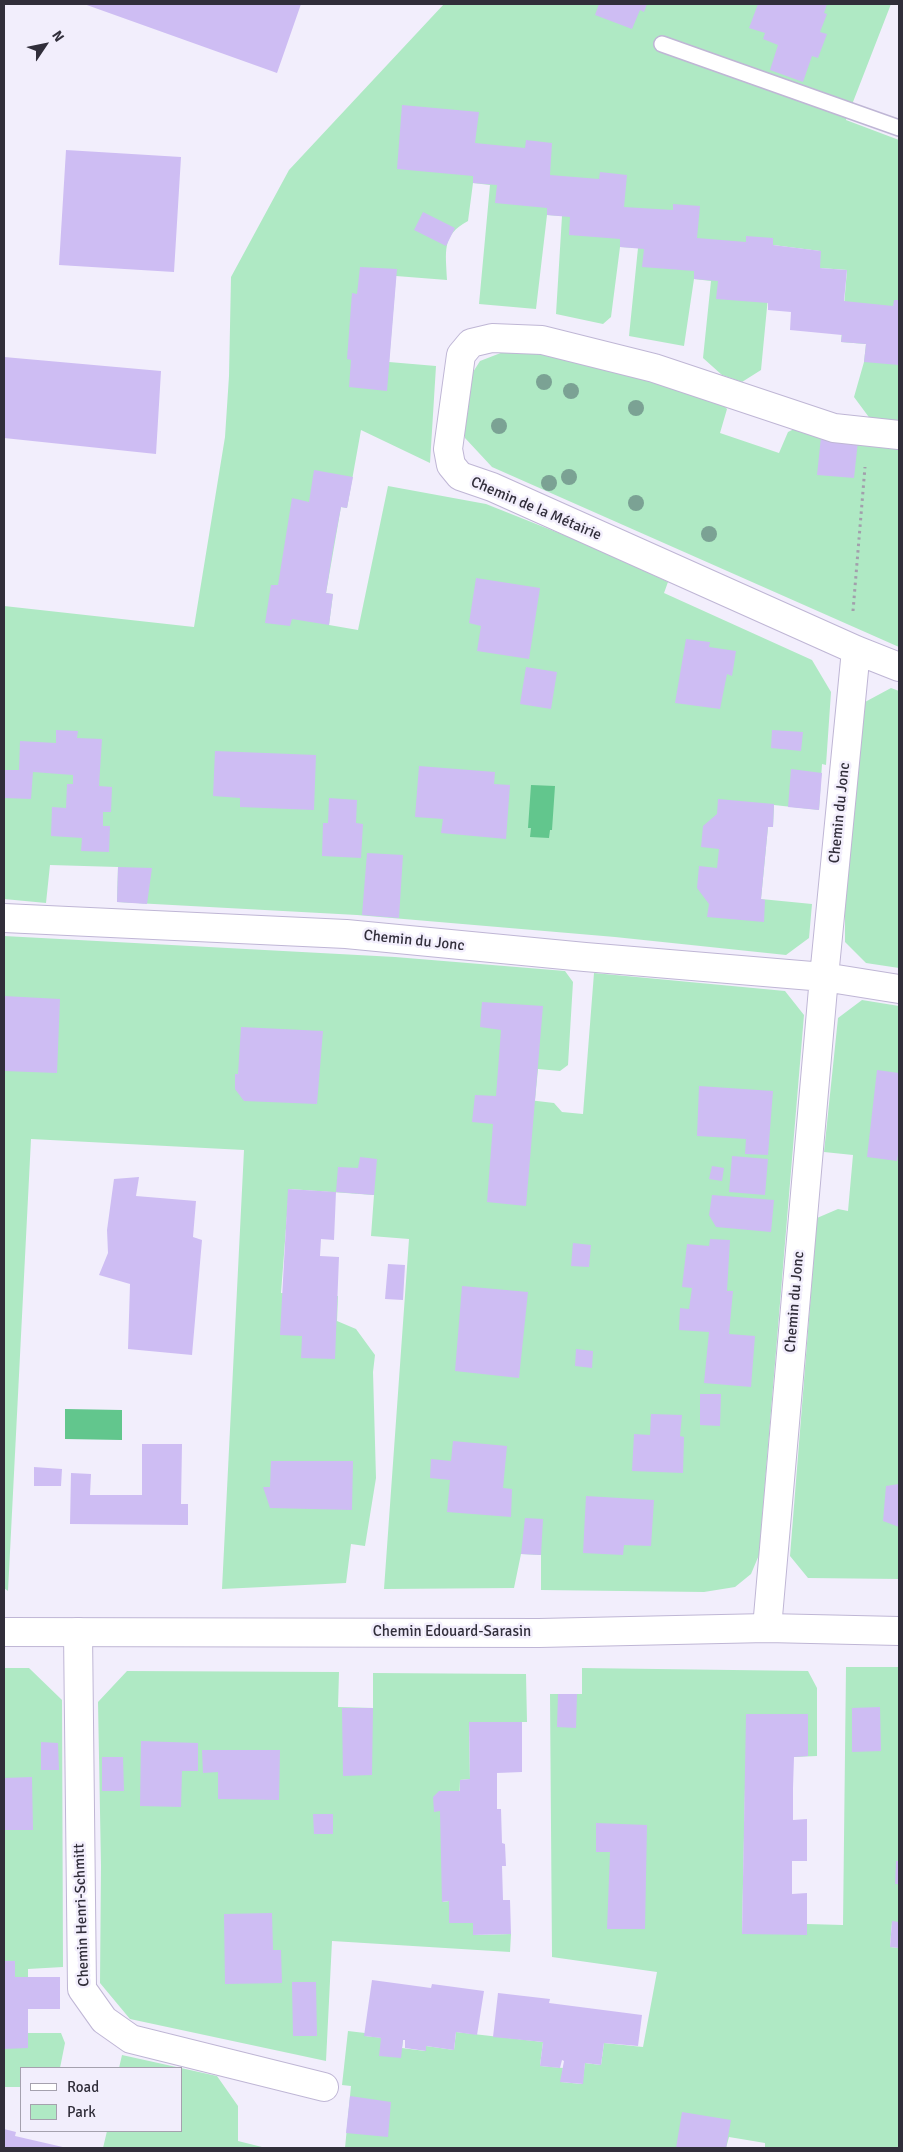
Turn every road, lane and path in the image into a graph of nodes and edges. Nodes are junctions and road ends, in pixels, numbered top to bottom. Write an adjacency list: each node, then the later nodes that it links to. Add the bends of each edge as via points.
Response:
1 (662, 44): 2 (lane)
2 (899, 128)
3 (868, 432): 4 (street, Chemin de la Métairie); 5 (path); 5 (street, Chemin de la Métairie, via 834,428 654,368 601,354 542,340 492,338 471,343 461,355 448,449 451,464 460,476)
4 (899, 435)
5 (853, 649): 6 (street, Chemin de la Métairie); 8 (street, Chemin du Jonc)
6 (899, 667)
7 (4, 918): 8 (street, Chemin du Jonc, via 346,934)
8 (824, 977): 9 (street, Chemin du Jonc); 10 (street, Chemin du Jonc)
9 (899, 989)
10 (767, 1628): 11 (street, Chemin Edouard-Sarasin); 13 (street, Chemin Edouard-Sarasin, via 539,1633)
11 (899, 1631)
12 (4, 1632): 13 (street, Chemin Edouard-Sarasin)
13 (78, 1632): 14 (street, Chemin Henri-Schmitt, via 82,1989 104,2020 131,2038)
14 (324, 2087)

